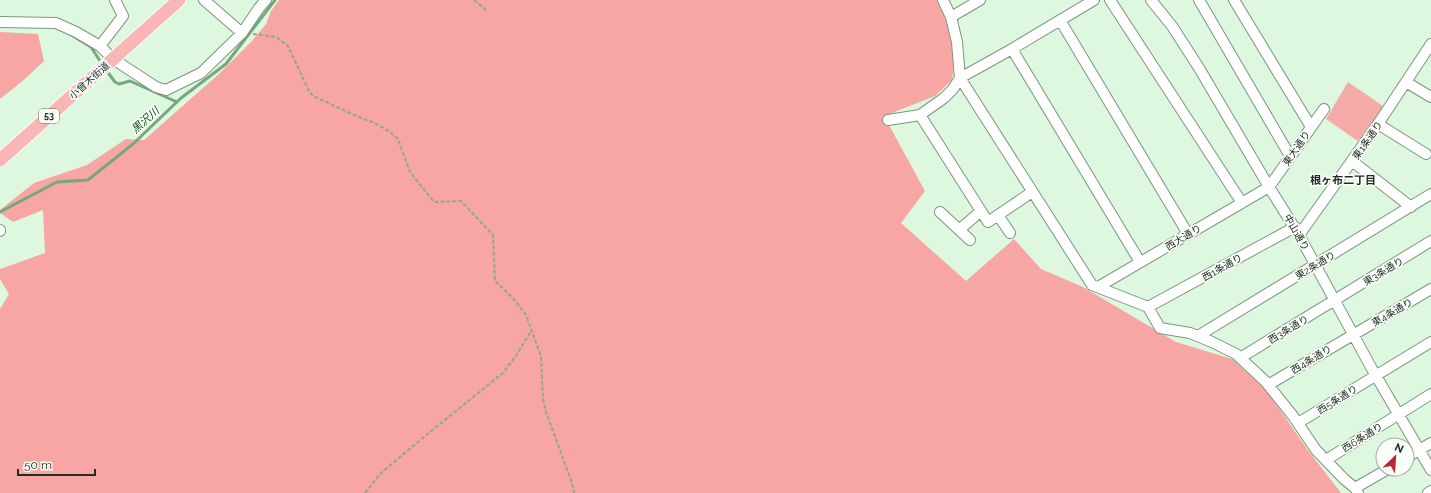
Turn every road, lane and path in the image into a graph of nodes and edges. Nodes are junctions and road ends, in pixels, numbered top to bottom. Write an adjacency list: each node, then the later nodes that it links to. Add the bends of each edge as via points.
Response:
1 (115, 0): 20 (street, via 123,16)
2 (179, 0): 22 (main road, 小曾木街道 / 53)
3 (204, 0): 17 (street)
4 (266, 0): 17 (street)
5 (474, 0): 13 (path)
6 (943, 0): 14 (street)
7 (980, 0): 14 (street)
8 (1094, 0): 15 (street)
9 (1110, 0): 38 (street)
10 (1151, 0): 35 (street, 中山通り, via 1172,26 1199,68)
11 (1199, 0): 32 (street)
12 (1234, 0): 30 (street)
13 (486, 10)
14 (952, 17): 23 (street, via 958,42)
15 (1060, 20): 21 (street); 46 (street)
16 (0, 22): 20 (street, via 56,23)
17 (242, 33): 22 (street, via 201,73 166,90 156,87)
18 (257, 35): 55 (path, via 276,37 288,46 313,96 375,123 398,139 410,172 434,202 461,201 493,235 495,281 526,315)
19 (1431, 44): 24 (street, 東1条通り)
20 (100, 46): 22 (street)
21 (1012, 50): 23 (street); 49 (street)
22 (111, 61): 33 (main road, 小曾木街道 / 53)
23 (960, 78): 27 (street, via 944,98); 36 (street)
24 (1406, 82): 25 (street); 29 (street, 東1条通り)
25 (1431, 98)
26 (1324, 109): 30 (street, 東大通り)
27 (920, 115): 28 (street); 40 (street)
28 (888, 120)
29 (1378, 124): 31 (street); 34 (street, 東1条通り)
30 (1312, 127): 32 (street, 東大通り)
31 (1426, 154)
32 (1290, 156): 35 (street, 東大通り)
33 (0, 160)
34 (1352, 161): 39 (street); 44 (street, 東1条通り)
35 (1269, 186): 38 (street, 西大通り); 44 (street, 中山通り)
36 (1032, 192): 42 (street); 51 (street, via 1092,285)
37 (1430, 198): 39 (street, 東2条通り)
38 (1242, 202): 46 (street, 西大通り)
39 (1411, 206): 50 (street, 東2条通り)
40 (981, 211): 42 (street, via 988,222); 43 (street)
41 (940, 212): 43 (street)
42 (998, 215): 45 (street)
43 (959, 230): 47 (street)
44 (1297, 231): 50 (street, 中山通り); 54 (street, 西1条通り)
45 (1010, 233)
46 (1188, 234): 49 (street, 西大通り)
47 (970, 240)
48 (1431, 241): 53 (street, 東3条通り)
49 (1140, 262): 51 (street, 西大通り)
50 (1315, 265): 53 (street, 中山通り); 57 (street, 東2条通り)
51 (1098, 287): 54 (street)
52 (1431, 289): 56 (street, 東4条通り)
53 (1335, 300): 56 (street, 中山通り); 59 (street, 西3条通り)
54 (1148, 308): 57 (street, via 1160,328)
55 (531, 331): 73 (path, via 503,373 381,473); 74 (path, via 541,356 546,412)
56 (1354, 334): 60 (street, 中山通り); 61 (street, 西4条通り)
57 (1198, 336): 59 (street)
58 (1431, 342): 60 (street, 西5条通り)
59 (1240, 358): 61 (street)
60 (1376, 374): 63 (street, 中山通り); 64 (street, 西5条通り)
61 (1268, 385): 64 (street)
62 (1431, 394): 63 (street, 西6条通り)
63 (1398, 414): 66 (street, 中山通り); 68 (street, 西6条通り)
64 (1298, 423): 68 (street)
65 (1431, 443): 66 (street)
66 (1419, 450): 67 (street); 69 (street, 中山通り)
67 (1415, 452)
68 (1326, 460): 71 (street)
69 (1430, 468)
70 (1377, 477): 71 (street)
71 (1357, 491)
72 (1431, 491): 75 (street)
73 (365, 493)
74 (574, 493)
75 (1428, 493)

